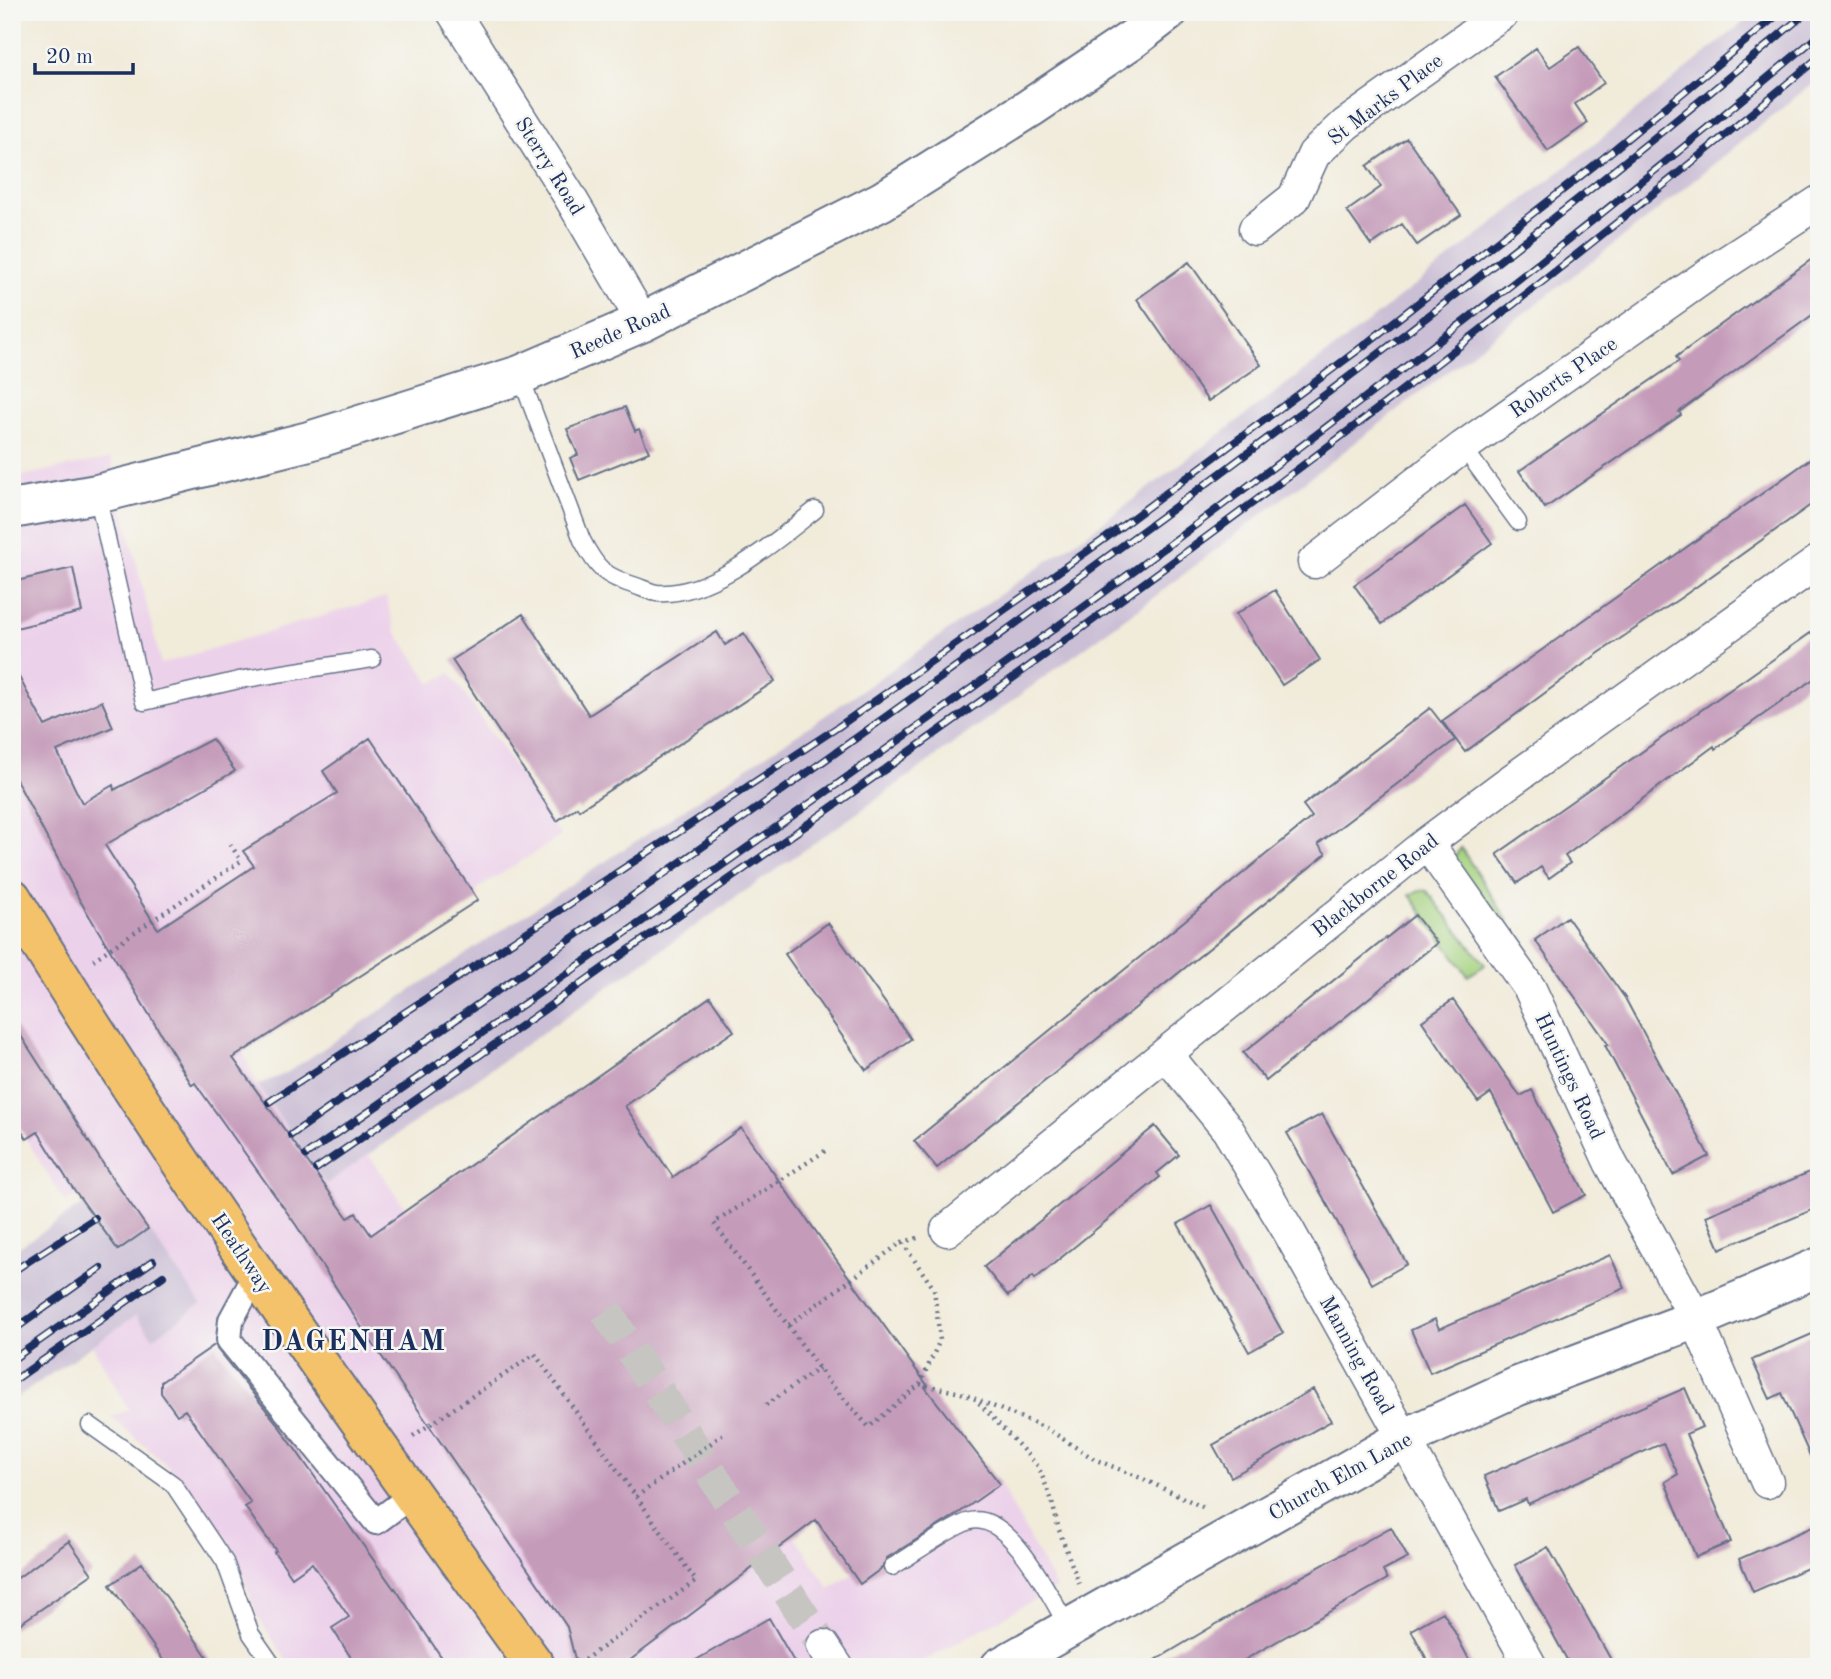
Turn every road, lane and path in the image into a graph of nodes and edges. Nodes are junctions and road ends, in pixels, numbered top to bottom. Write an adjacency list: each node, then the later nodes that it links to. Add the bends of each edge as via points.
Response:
1 (453, 12): 6 (street, Sterry Road)
2 (1168, 12): 6 (street, Reede Road, via 1030,108 881,201)
3 (1504, 12): 5 (street, St Marks Place, via 1346,124 1314,154 1294,198)
4 (1819, 202): 8 (street, Roberts Place)
5 (1255, 229)
6 (643, 322): 7 (street, Reede Road)
7 (520, 375): 9 (street, Reede Road, via 309,441); 11 (lane, via 582,540 595,565 620,581 656,593 694,589 756,557)
8 (1463, 447): 12 (lane); 14 (street, Roberts Place)
9 (97, 494): 10 (street, Reede Road); 15 (lane, via 144,702 239,680)
10 (12, 509)
11 (815, 510)
12 (1518, 522)
13 (1819, 561): 17 (street, Blackborne Road)
14 (1314, 562)
15 (372, 659)
16 (229, 842): 19 (path, via 242,861)
17 (1427, 843): 20 (street, Blackborne Road); 26 (street, Huntings Road, via 1530,989 1610,1162)
18 (12, 898): 19 (main road, Heathway)
19 (62, 980): 25 (main road, Heathway)
20 (1166, 1054): 22 (street, Blackborne Road); 34 (street, Manning Road, via 1228,1130)
21 (825, 1151): 27 (path, via 714,1223)
22 (947, 1230): 23 (path)
23 (902, 1242): 27 (path); 29 (path, via 934,1289 937,1310 940,1340)
24 (1819, 1267): 26 (street, Church Elm Lane)
25 (256, 1274): 37 (main road, Heathway); 37 (street, via 231,1320 229,1340 376,1522)
26 (1696, 1319): 34 (street, Church Elm Lane, via 1518,1386); 36 (street)
27 (789, 1325): 28 (path)
28 (819, 1368): 29 (path, via 869,1427); 31 (path)
29 (920, 1384): 30 (path)
30 (976, 1400): 39 (path, via 1046,1428 1094,1459 1209,1510); 41 (path, via 1038,1466 1081,1591)
31 (766, 1405)
32 (90, 1425): 42 (lane, via 173,1484 225,1562 251,1634)
33 (725, 1433): 38 (path)
34 (1403, 1439): 39 (street, Church Elm Lane); 46 (street, Manning Road)
35 (406, 1441): 38 (path, via 535,1354)
36 (1767, 1482)
37 (412, 1495): 43 (main road, Heathway)
38 (636, 1497): 44 (path, via 696,1581)
39 (1228, 1538): 41 (street, Church Elm Lane)
40 (892, 1567): 41 (lane, via 969,1521 990,1521 1020,1548)
41 (1078, 1623): 45 (street, Church Elm Lane)
42 (274, 1667)
43 (536, 1667)
44 (574, 1667)
45 (1000, 1667)
46 (1531, 1667)

